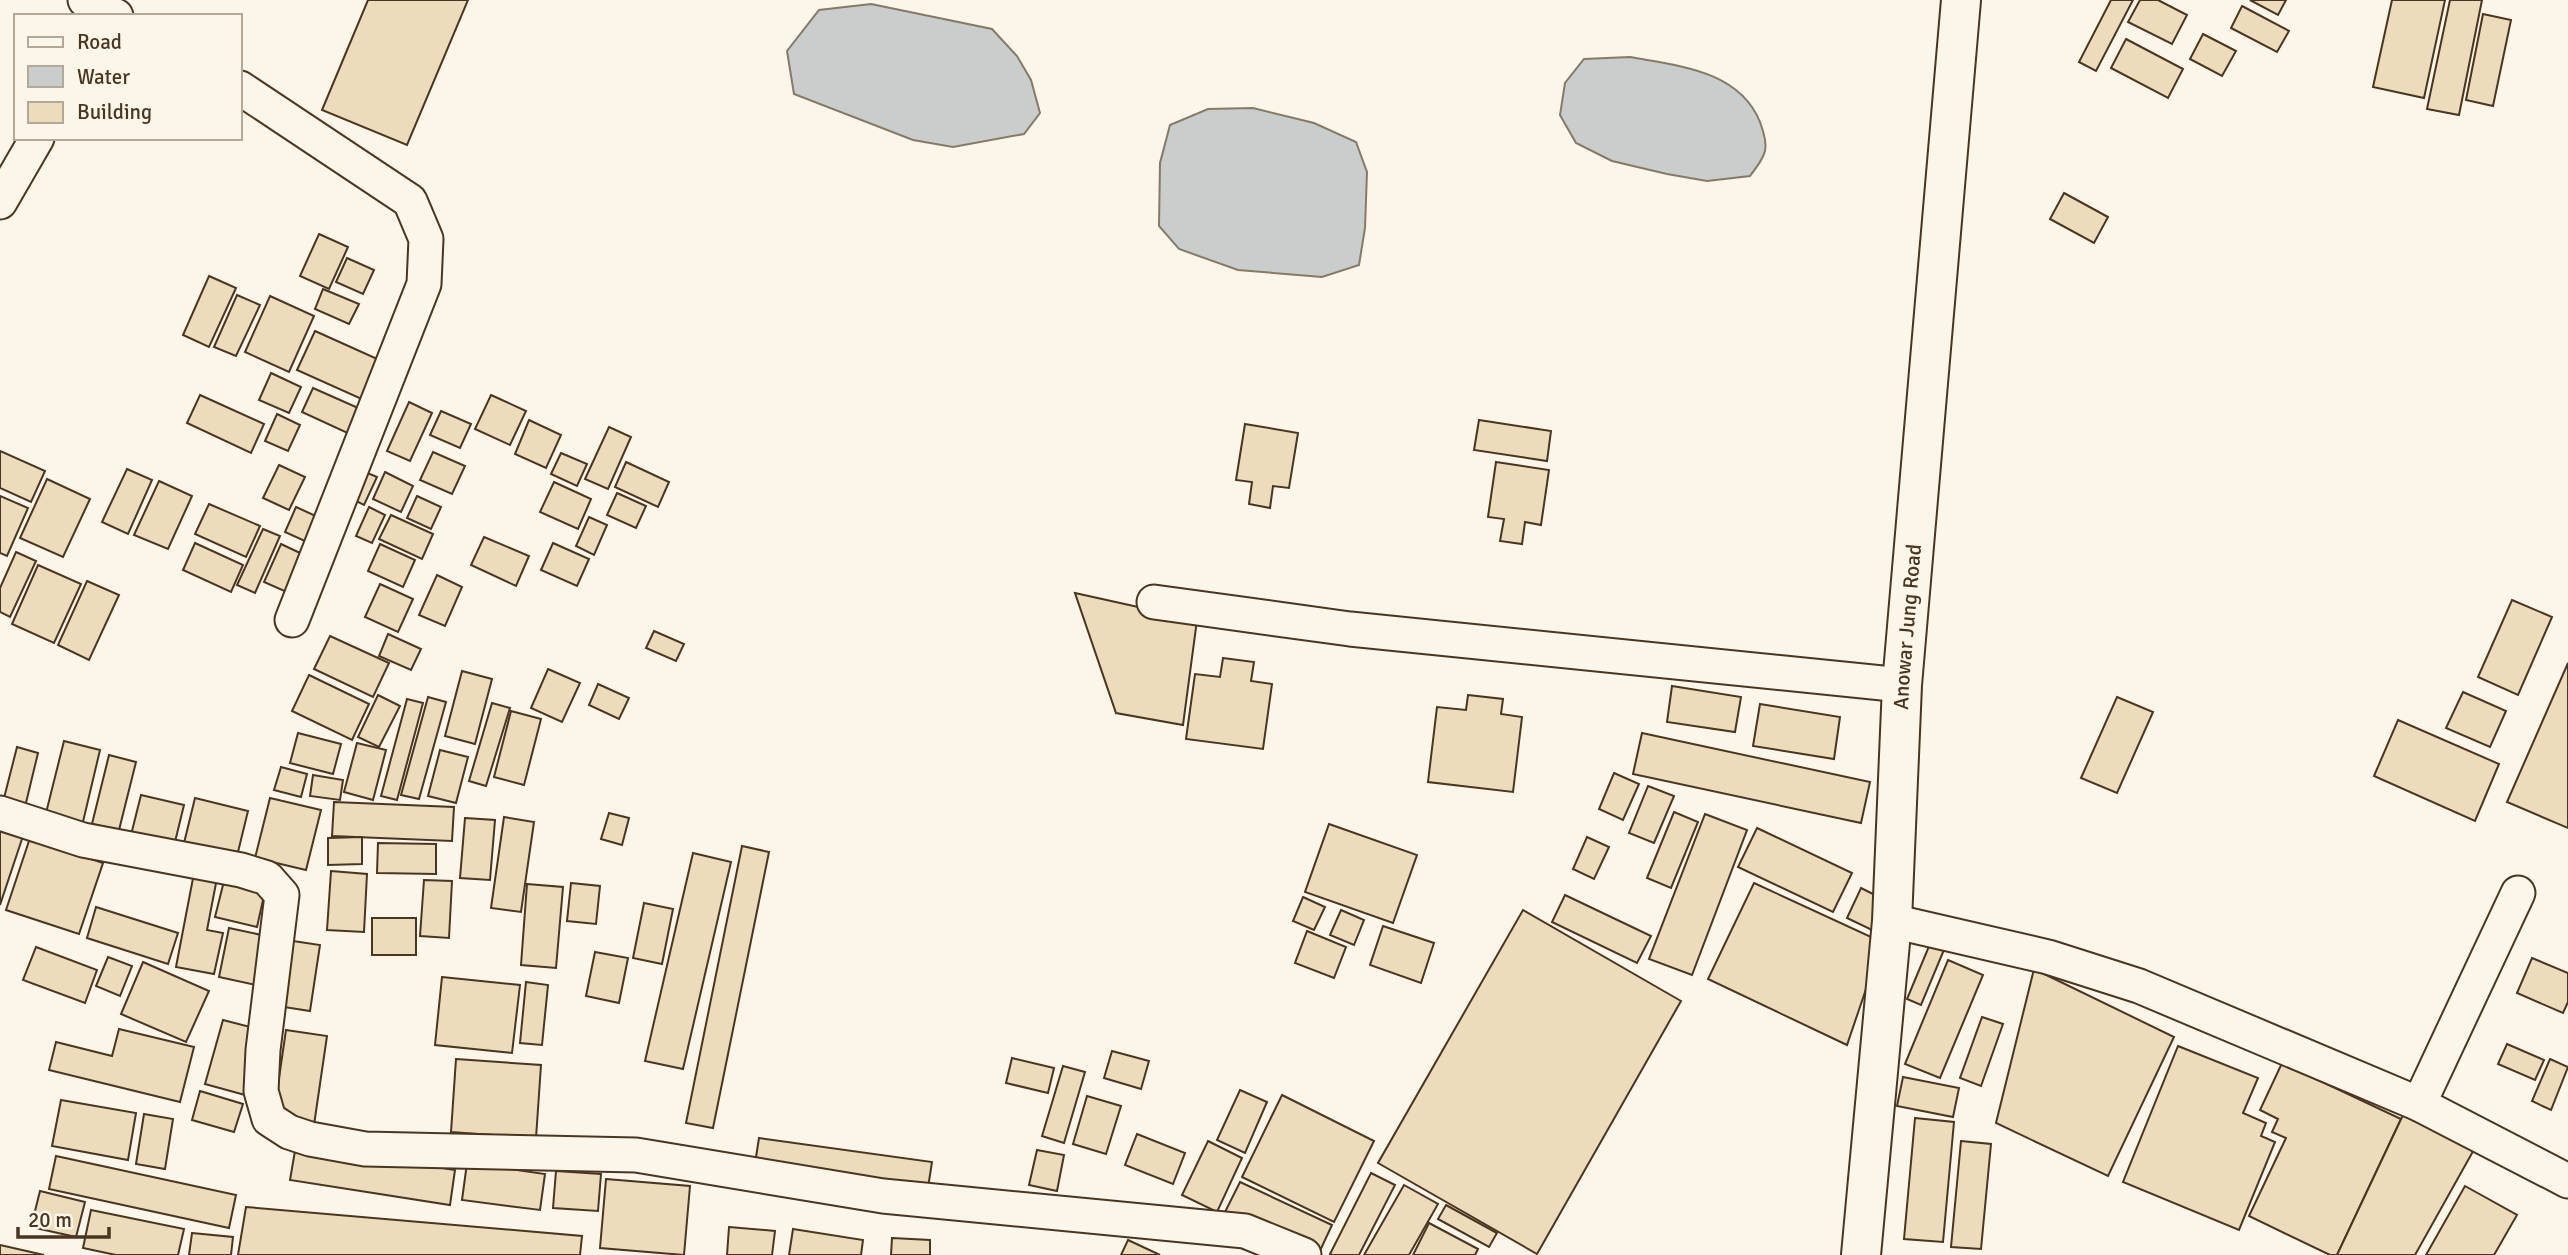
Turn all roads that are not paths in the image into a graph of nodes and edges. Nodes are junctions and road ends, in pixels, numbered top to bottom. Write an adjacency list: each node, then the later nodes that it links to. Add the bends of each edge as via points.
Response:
1 (1961, 0): 7 (highway, Anowar Jung Road)
2 (242, 89): 6 (street, via 410,201 426,239 424,284)
3 (36, 140): 4 (street)
4 (0, 202)
5 (1154, 603): 7 (street, via 1350,629)
6 (292, 620)
7 (1902, 685): 10 (highway, Anowar Jung Road)
8 (0, 813): 13 (street, via 83,840 267,878 282,895 261,1091 269,1119 300,1135 365,1149 636,1155 883,1196 1245,1231)
9 (2518, 893): 11 (street)
10 (1892, 921): 11 (street, via 2048,957 2140,986); 14 (highway, Anowar Jung Road)
11 (2419, 1104): 12 (street)
12 (2568, 1181)
13 (1304, 1255)
14 (1861, 1255)

